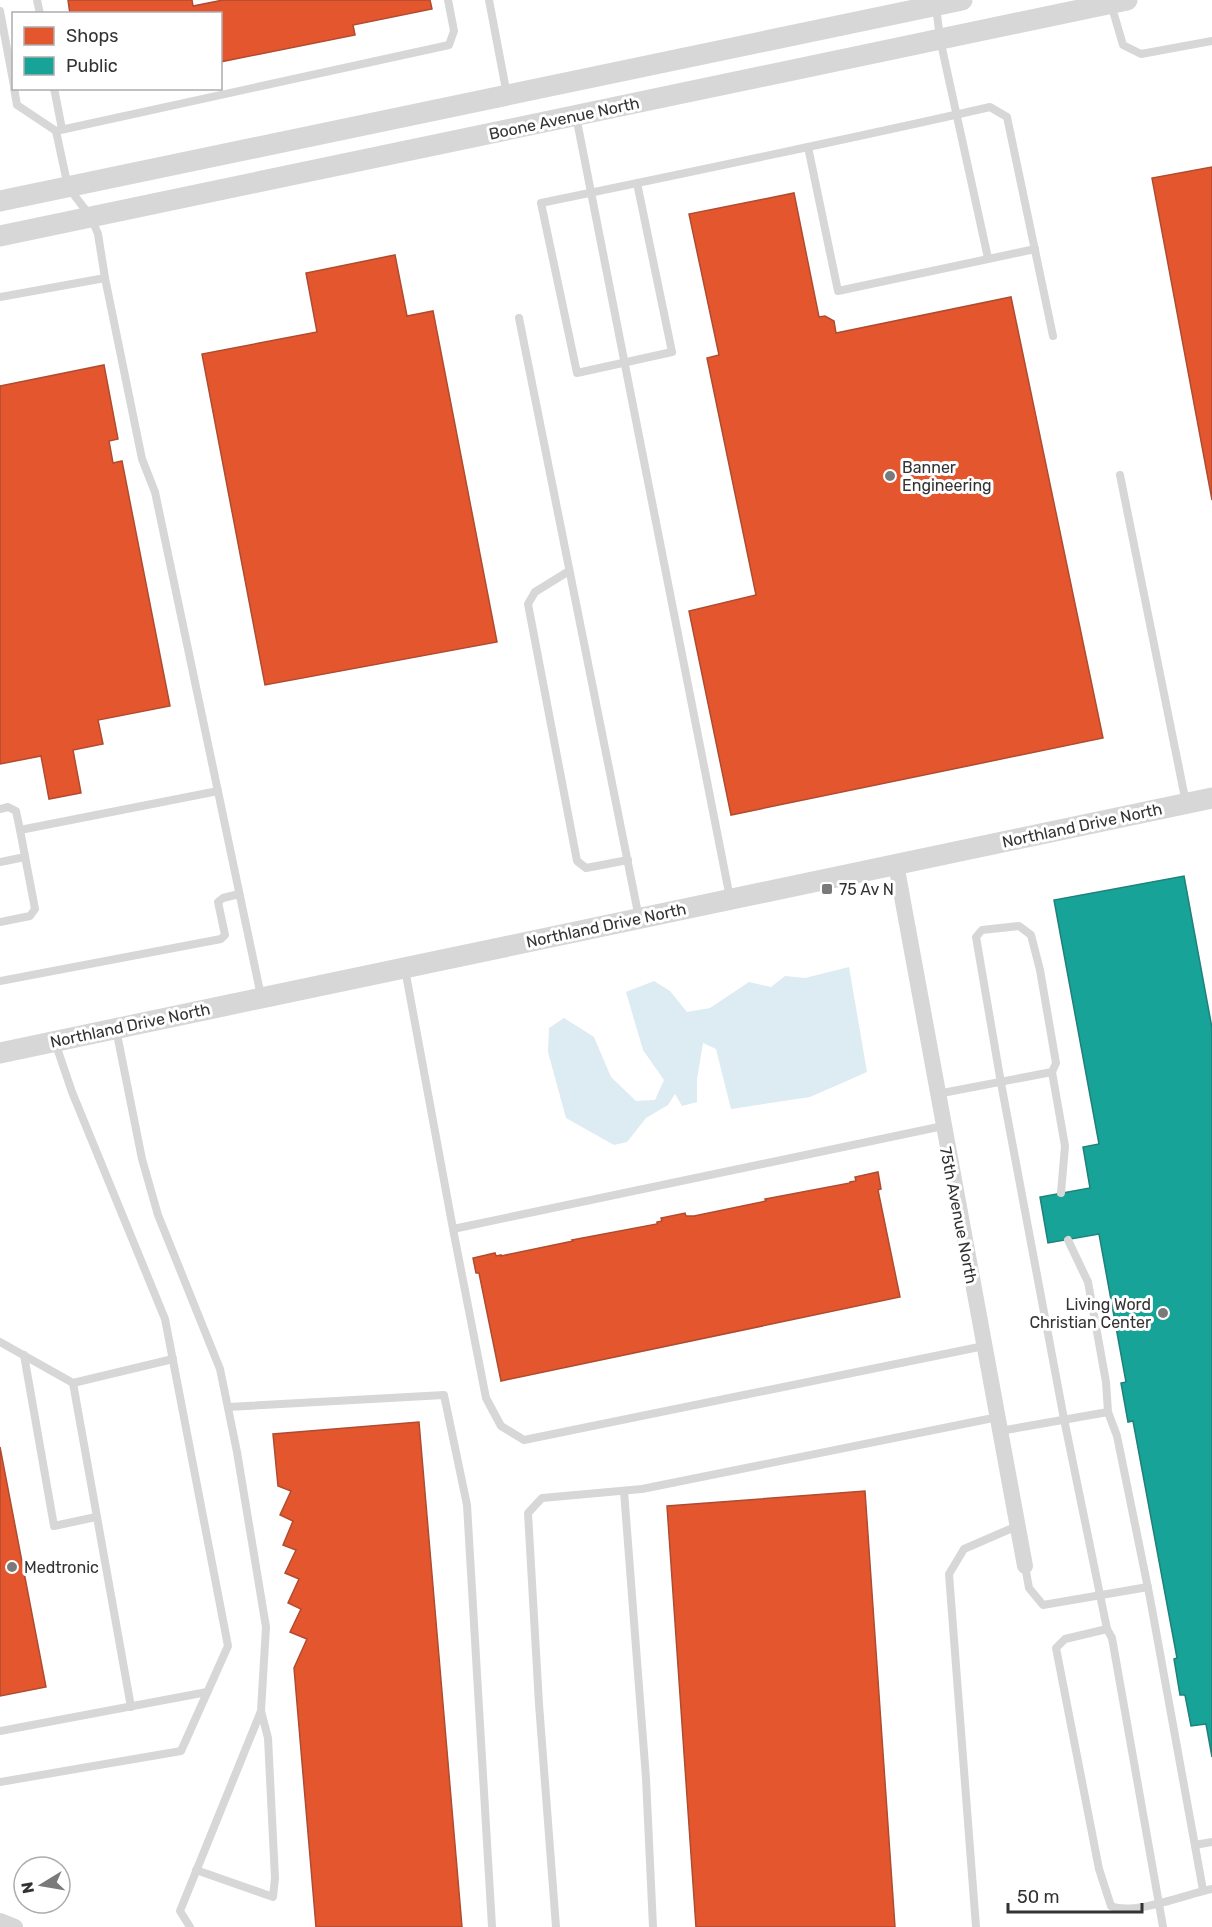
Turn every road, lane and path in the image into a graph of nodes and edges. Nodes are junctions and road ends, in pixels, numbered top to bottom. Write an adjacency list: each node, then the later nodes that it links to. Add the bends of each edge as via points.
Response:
1 (448, 0): 15 (lane, via 454,31 448,45)
2 (489, 0): 12 (lane)
3 (962, 0): 5 (street, Boone Avenue North)
4 (1119, 2): 7 (street, Boone Avenue North); 8 (lane, via 1123,45 1141,54)
5 (935, 3): 7 (lane); 12 (street, Boone Avenue North)
6 (0, 11): 9 (lane)
7 (940, 39): 13 (lane); 14 (street, Boone Avenue North)
8 (1212, 41)
9 (12, 76)
10 (14, 90): 15 (lane, via 17,105)
11 (54, 90): 15 (lane)
12 (507, 95): 18 (street, Boone Avenue North)
13 (957, 115): 16 (lane); 23 (lane, via 990,108 1007,117); 24 (lane)
14 (576, 116): 19 (lane); 21 (street, Boone Avenue North)
15 (59, 130): 18 (lane)
16 (808, 147): 17 (lane); 24 (lane, via 838,291)
17 (637, 183): 19 (lane); 29 (lane, via 672,352)
18 (68, 187): 20 (street, Boone Avenue North); 21 (lane)
19 (592, 193): 29 (lane); 29 (lane, via 541,203 577,373)
20 (0, 201)
21 (91, 217): 22 (street, Boone Avenue North); 25 (lane, via 98,234)
22 (0, 236)
23 (1035, 249): 24 (lane); 28 (lane)
24 (988, 258)
25 (105, 278): 26 (lane); 32 (lane)
26 (0, 297)
27 (519, 318): 31 (lane)
28 (1053, 336)
29 (624, 363): 42 (lane)
30 (1120, 475): 34 (lane)
31 (569, 571): 38 (lane); 38 (lane, via 535,592 528,604 577,861 586,868)
32 (218, 791): 36 (lane); 41 (lane)
33 (1212, 798): 34 (street, Northland Drive North)
34 (1186, 804): 40 (street, Northland Drive North)
35 (0, 809): 36 (lane, via 16,811)
36 (20, 830): 37 (lane)
37 (25, 857): 39 (lane); 44 (lane, via 35,909 30,916)
38 (628, 860): 43 (lane)
39 (0, 862)
40 (896, 864): 42 (street, Northland Drive North); 53 (street, 75th Avenue North)
41 (239, 894): 46 (lane, via 219,902 225,935 221,939); 47 (lane)
42 (730, 900): 43 (street, Northland Drive North)
43 (639, 919): 45 (street, Northland Drive North)
44 (0, 922)
45 (405, 967): 47 (street, Northland Drive North); 56 (lane)
46 (0, 981)
47 (262, 997): 48 (street, Northland Drive North)
48 (116, 1028): 49 (street, Northland Drive North); 63 (lane, via 142,1159 158,1215 220,1369)
49 (55, 1041): 50 (street, Northland Drive North); 61 (lane, via 165,1319)
50 (0, 1053)
51 (1052, 1072): 52 (lane); 52 (lane, via 1056,1063 1031,935 1019,926 982,930 976,937); 55 (lane, via 1065,1146)
52 (1001, 1083): 53 (lane); 65 (lane)
53 (937, 1094): 54 (street, 75th Avenue North)
54 (943, 1126): 56 (lane); 59 (street, 75th Avenue North)
55 (1061, 1193)
56 (453, 1229): 59 (lane, via 486,1398 501,1426 524,1440)
57 (1068, 1240): 64 (lane, via 1088,1282)
58 (0, 1342): 60 (lane)
59 (984, 1346): 66 (street, 75th Avenue North)
60 (24, 1355): 62 (lane); 68 (lane, via 54,1526)
61 (173, 1359): 62 (lane); 74 (lane, via 228,1646)
62 (73, 1383): 68 (lane)
63 (228, 1407): 76 (lane, via 266,1628); 87 (lane, via 444,1395 467,1505)
64 (1108, 1412): 65 (lane); 71 (lane, via 1117,1436)
65 (1064, 1419): 66 (lane); 72 (lane)
66 (999, 1424): 67 (lane); 69 (street, 75th Avenue North)
67 (624, 1491): 88 (lane, via 542,1498 528,1513); 89 (lane)
68 (96, 1517): 75 (lane)
69 (1017, 1526): 70 (street, 75th Avenue North); 90 (lane, via 964,1549 949,1574)
70 (1025, 1566): 72 (lane, via 1029,1588 1043,1605)
71 (1148, 1587): 72 (lane); 80 (lane)
72 (1101, 1595): 73 (lane)
73 (1107, 1629): 83 (lane, via 1112,1638); 83 (lane, via 1065,1639 1056,1648 1099,1869 1111,1906 1118,1910)
74 (207, 1692): 75 (lane); 78 (lane, via 181,1751)
75 (131, 1707): 77 (lane)
76 (261, 1711): 81 (lane); 81 (lane, via 268,1738 273,1897)
77 (0, 1731)
78 (0, 1782)
79 (1212, 1842): 80 (lane)
80 (1195, 1845): 82 (lane)
81 (196, 1870): 86 (lane, via 180,1911)
82 (1208, 1890): 83 (lane)
83 (1159, 1904): 91 (lane)
84 (0, 1921): 85 (street)
85 (15, 1927)
86 (190, 1927)
87 (492, 1927)
88 (556, 1927)
89 (653, 1927)
90 (976, 1927)
91 (1163, 1927)

